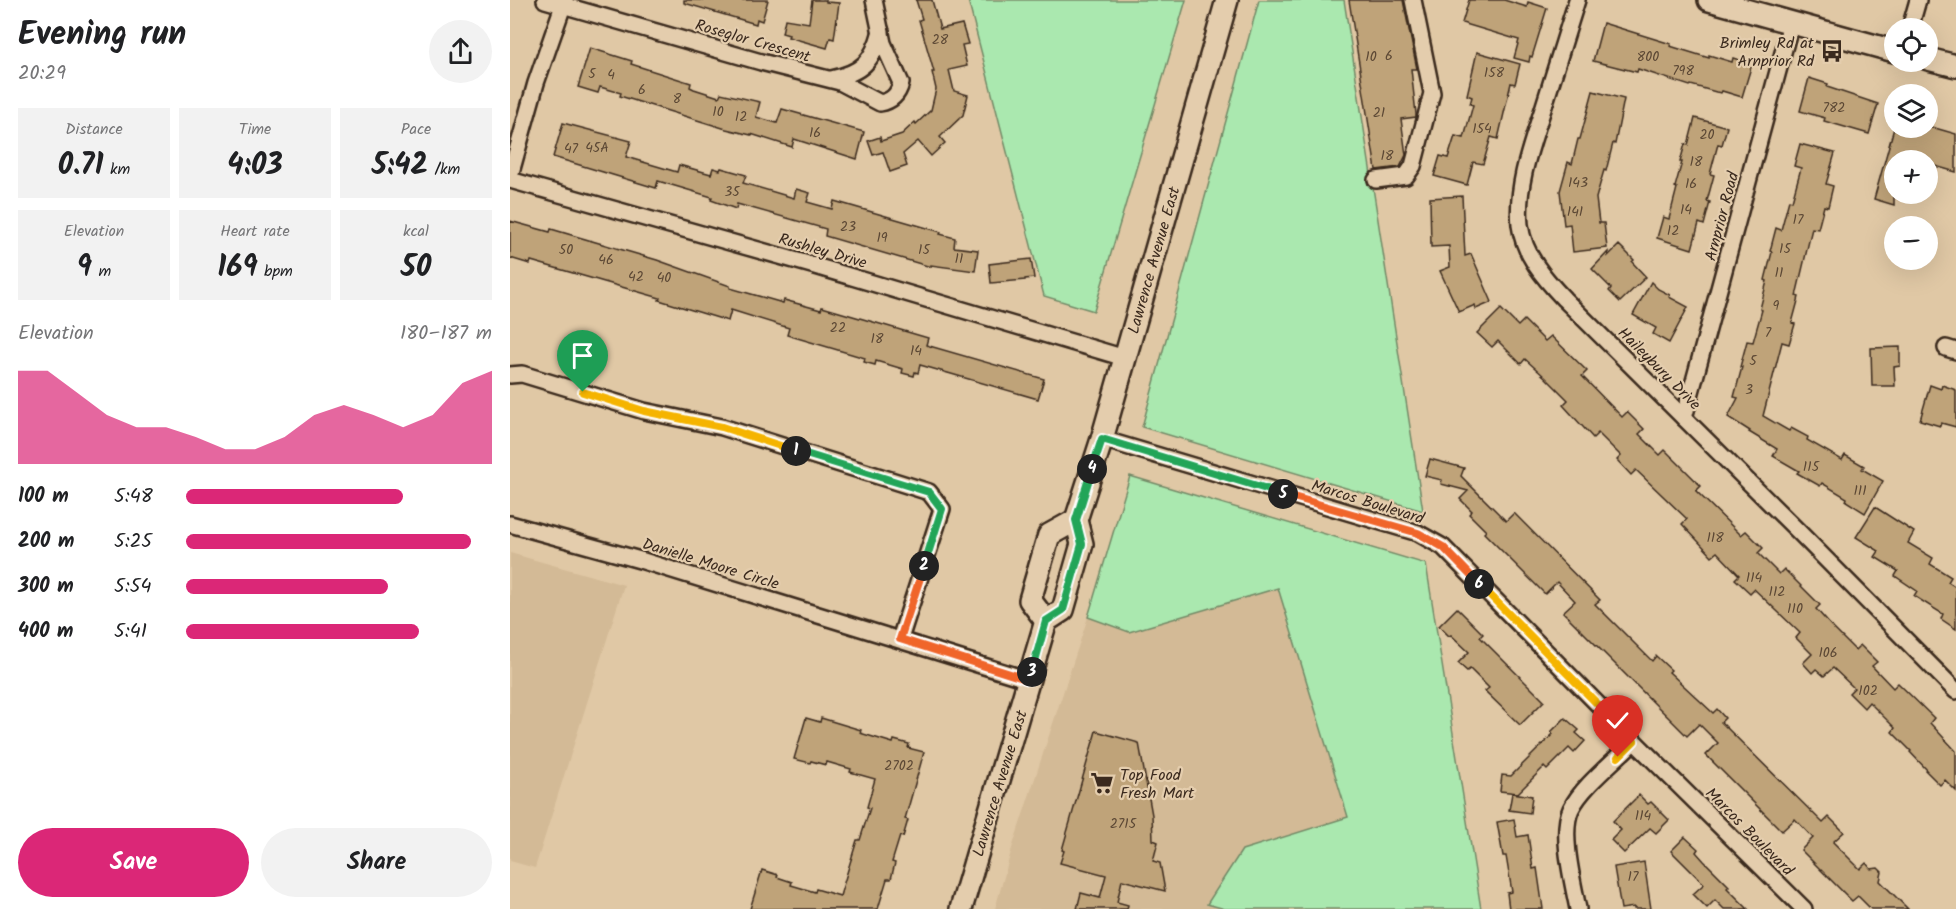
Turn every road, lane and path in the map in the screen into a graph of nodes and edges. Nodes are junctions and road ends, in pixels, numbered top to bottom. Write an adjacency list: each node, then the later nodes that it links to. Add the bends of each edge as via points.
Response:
1 (545, 0): 8 (street, Roseglor Crescent)
2 (874, 0): 11 (street, Roseglor Crescent)
3 (1227, 0): 19 (main road, Lawrence Avenue East)
4 (1413, 0): 18 (street, via 1432,93 1413,166 1406,176)
5 (1577, 0): 21 (street, Haileybury Drive, via 1528,158 1520,194 1520,226 1529,255 1544,278)
6 (1918, 0): 9 (street)
7 (1713, 1): 10 (main road)
8 (564, 3): 15 (street, Roseglor Crescent); 16 (street)
9 (1913, 18)
10 (1791, 23): 12 (main road); 21 (street, Arnprior Road)
11 (880, 31): 15 (street, via 870,59 859,70); 15 (street, Roseglor Crescent, via 901,83 895,97 880,102)
12 (1884, 48)
13 (1938, 62): 14 (main road)
14 (1956, 66)
15 (829, 80)
16 (510, 176)
17 (510, 180): 19 (street, Rushley Drive)
18 (1376, 180)
19 (1125, 358): 22 (main road, Lawrence Avenue East)
20 (510, 375): 26 (street, via 522,374 644,411 722,427 929,492 942,509)
21 (1684, 418): 28 (street, Haileybury Drive)
22 (1102, 439): 23 (main road, Lawrence Avenue East); 29 (street, Marcos Boulevard, via 1418,533 1443,547)
23 (1076, 520): 25 (main road, Lawrence Avenue East, via 1082,544 1063,610); 25 (main road, via 1049,536 1040,563 1030,600)
24 (510, 524): 26 (street, Danielle Moore Circle)
25 (1046, 621): 27 (main road, Lawrence Avenue East)
26 (900, 639): 27 (street, Danielle Moore Circle)
27 (1029, 680): 30 (main road, Lawrence Avenue East)
28 (1956, 692)
29 (1634, 741): 31 (street, via 1582,793 1566,824); 32 (street, Marcos Boulevard)
30 (961, 909)
31 (1578, 909)
32 (1803, 909)

